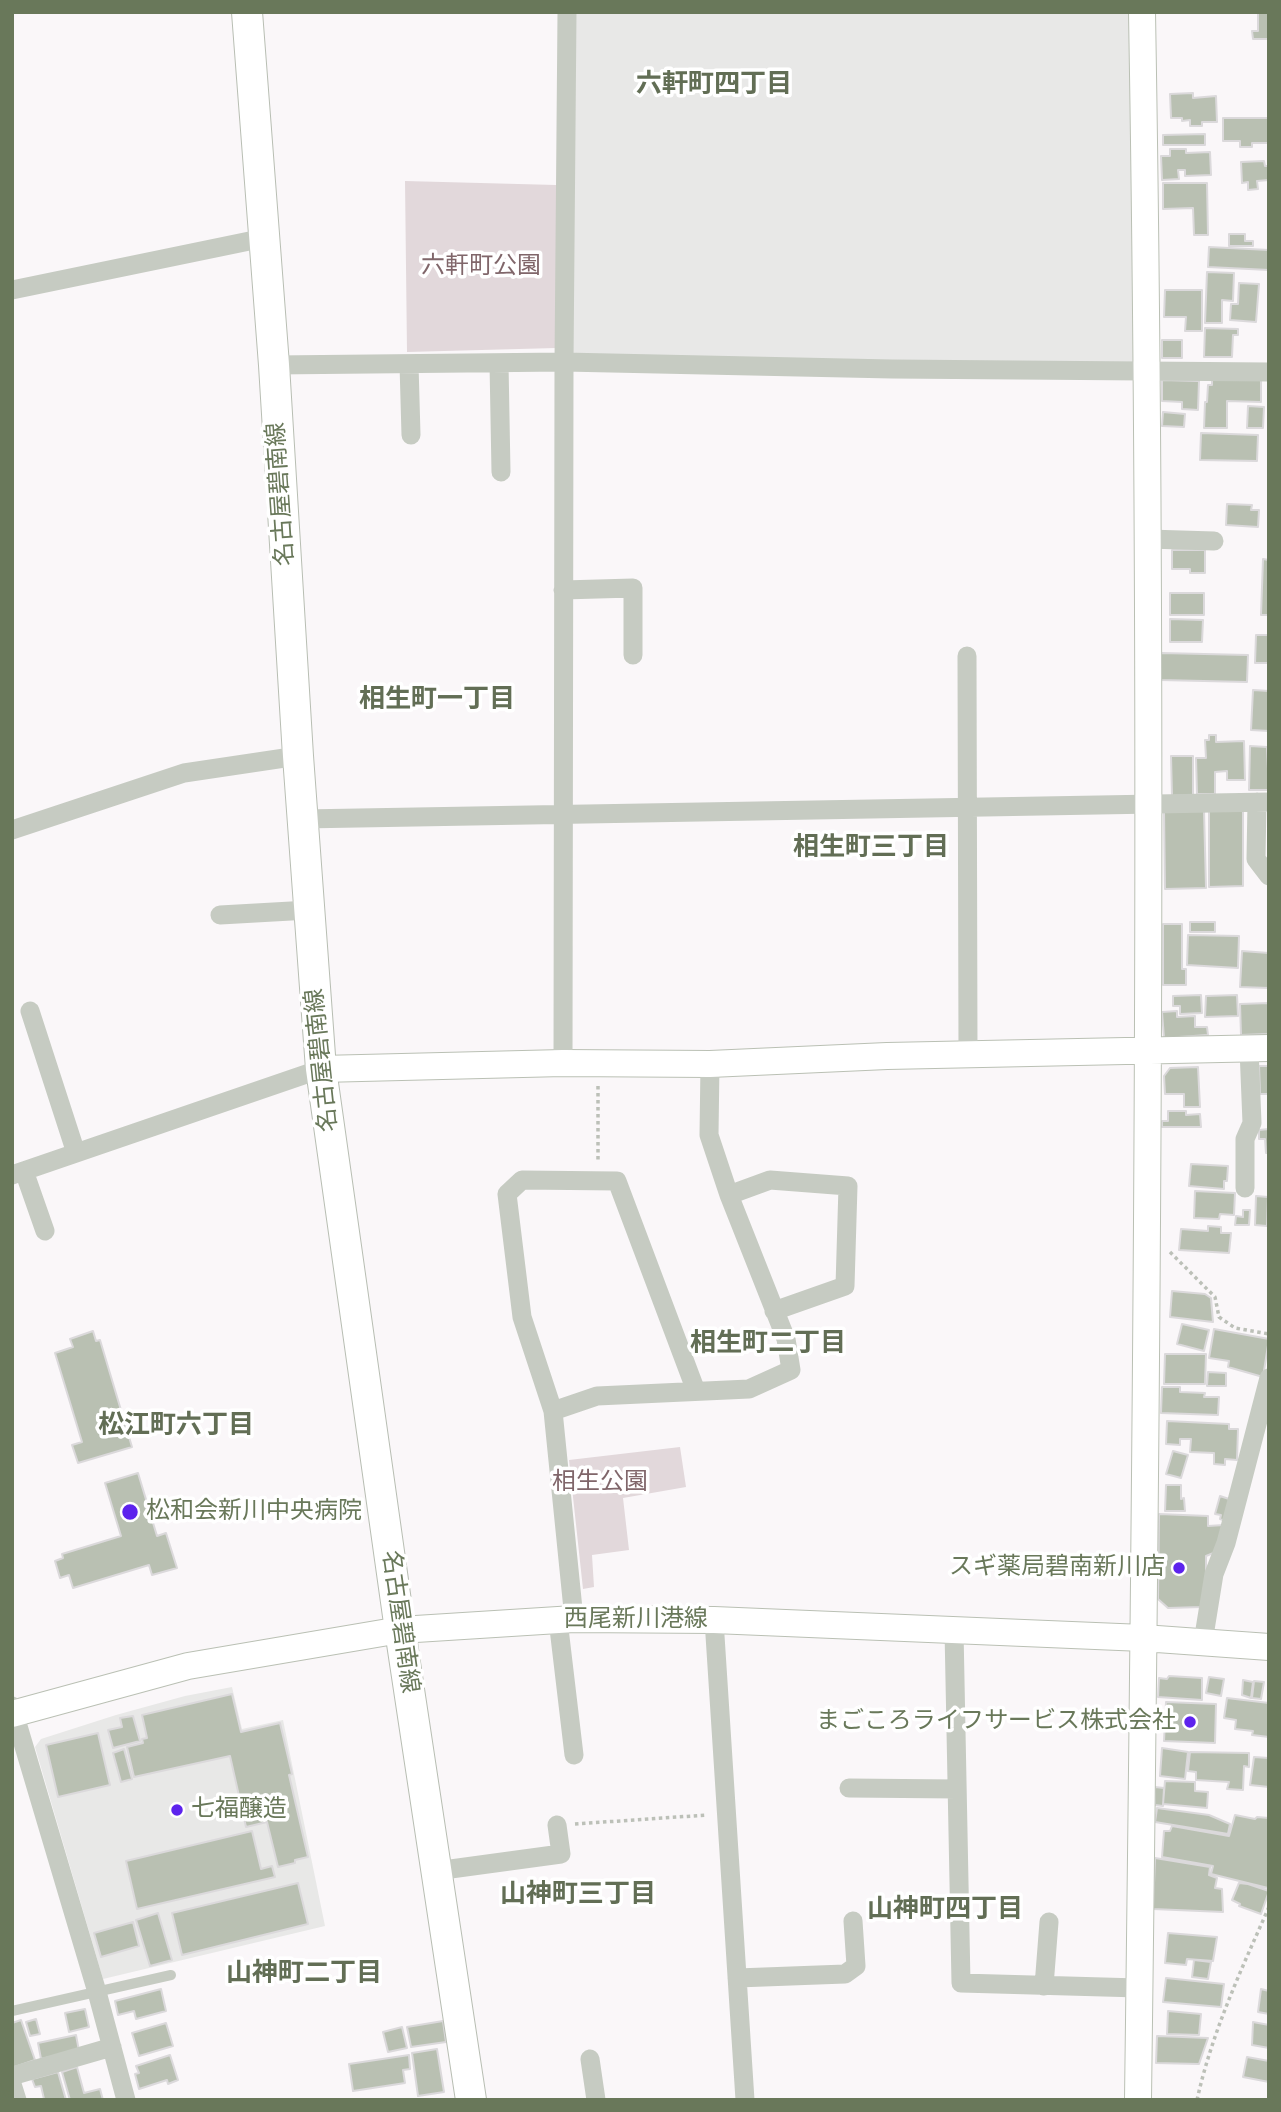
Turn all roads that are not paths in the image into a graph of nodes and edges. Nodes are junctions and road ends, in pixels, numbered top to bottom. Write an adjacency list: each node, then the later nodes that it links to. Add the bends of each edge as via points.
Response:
1 (247, 12): 4 (main road, 名古屋碧南線)
2 (566, 12): 6 (street)
3 (1142, 12): 10 (street)
4 (264, 238): 5 (street); 9 (main road, 名古屋碧南線)
5 (12, 290)
6 (564, 362): 7 (street); 10 (street); 16 (street)
7 (499, 363): 8 (street); 13 (street)
8 (409, 364): 9 (street); 12 (street)
9 (274, 365): 19 (main road, 名古屋碧南線)
10 (1148, 369): 11 (street); 14 (street)
11 (1269, 372)
12 (411, 435)
13 (500, 472)
14 (1148, 539): 15 (street); 21 (street)
15 (1214, 541)
16 (563, 590): 17 (street, via 633,588); 23 (street)
17 (633, 655)
18 (967, 656): 22 (street)
19 (298, 756): 24 (main road, 名古屋碧南線); 25 (street, via 184,773)
20 (1263, 802): 21 (street); 26 (street, via 1256,859)
21 (1147, 804): 22 (street); 31 (street)
22 (967, 807): 23 (street); 32 (street)
23 (562, 814): 24 (street); 33 (street)
24 (302, 819): 27 (main road, 名古屋碧南線)
25 (12, 830)
26 (1269, 876)
27 (309, 909): 28 (street); 35 (main road, 名古屋碧南線)
28 (220, 915)
29 (30, 1011): 36 (street)
30 (1259, 1049): 31 (street); 38 (street, via 1252,1123 1245,1139)
31 (1147, 1052): 32 (street); 49 (street)
32 (968, 1055): 34 (street)
33 (563, 1063): 34 (street); 35 (street)
34 (710, 1064): 39 (street, via 709,1135)
35 (321, 1069): 36 (street); 47 (main road, 名古屋碧南線)
36 (76, 1153): 37 (street)
37 (18, 1173): 40 (street)
38 (1245, 1188)
39 (729, 1195): 41 (street); 41 (street, via 770,1180 848,1186 845,1286)
40 (45, 1231)
41 (774, 1311): 43 (street, via 786,1339 791,1370 749,1389)
42 (1269, 1378): 50 (street, via 1214,1574)
43 (696, 1391): 44 (street, via 597,1396); 44 (street, via 617,1181 522,1180 507,1194 522,1317)
44 (553, 1410): 45 (street)
45 (566, 1620): 46 (street, 西尾新川港線); 47 (street, 西尾新川港線); 53 (street)
46 (713, 1620): 48 (street, 西尾新川港線); 61 (street)
47 (400, 1630): 52 (street, 西尾新川港線, via 188,1667); 57 (main road, 名古屋碧南線)
48 (954, 1630): 49 (street, 西尾新川港線); 55 (street)
49 (1143, 1638): 50 (street, 西尾新川港線); 63 (street)
50 (1203, 1642): 51 (street, 西尾新川港線)
51 (1269, 1647)
52 (13, 1711): 64 (street)
53 (574, 1755)
54 (849, 1788): 55 (street)
55 (957, 1789): 62 (street, via 961,1983)
56 (557, 1825): 57 (street, via 561,1854)
57 (436, 1871): 72 (main road, 名古屋碧南線)
58 (853, 1921): 61 (street, via 856,1966 845,1974)
59 (1049, 1922): 62 (street)
60 (171, 1975): 64 (lane)
61 (737, 1979): 74 (street)
62 (1044, 1986): 63 (street)
63 (1139, 1988): 75 (street)
64 (97, 1992): 65 (lane); 66 (street)
65 (12, 2011)
66 (112, 2047): 68 (street); 71 (street)
67 (590, 2059): 73 (street)
68 (12, 2076)
69 (12, 2084): 70 (street)
70 (17, 2100)
71 (126, 2100)
72 (471, 2100)
73 (596, 2100)
74 (745, 2100)
75 (1138, 2100)

